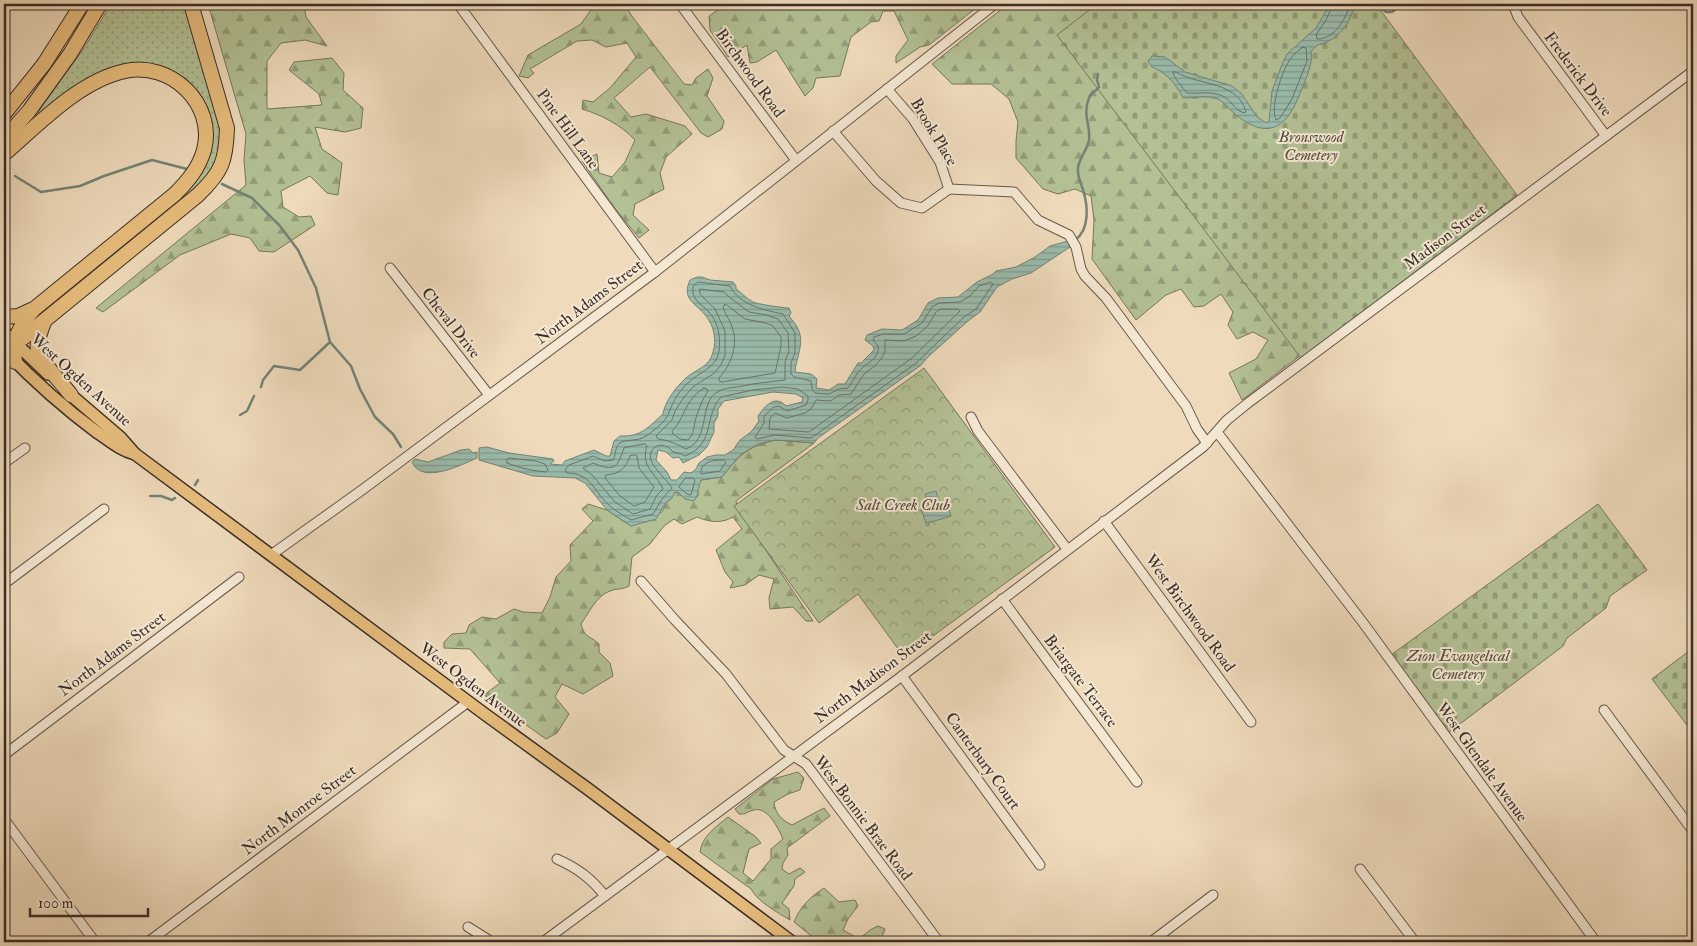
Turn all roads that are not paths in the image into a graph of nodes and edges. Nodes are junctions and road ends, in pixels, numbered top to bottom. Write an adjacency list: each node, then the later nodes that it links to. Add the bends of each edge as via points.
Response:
1 (82, 4): 10 (highway, via 44,64)
2 (100, 4): 13 (highway, via 70,54 29,111)
3 (191, 4): 21 (highway, via 226,128 222,164 213,181 198,196)
4 (458, 4): 18 (street, Pine Hill Lane)
5 (680, 4): 15 (street, Birchwood Road)
6 (994, 4): 9 (street, North Adams Street)
7 (1514, 4): 12 (street, Frederick Drive, via 1518,17)
8 (1693, 70): 12 (street, Madison Street)
9 (887, 89): 11 (street, North Adams Street); 16 (street, Brook Place, via 913,119 940,162)
10 (4, 114)
11 (833, 131): 15 (street, North Adams Street); 16 (street, Brook Place, via 876,181 901,203 922,208)
12 (1606, 136): 28 (street, Madison Street, via 1248,403)
13 (4, 139)
14 (4, 154): 19 (highway, via 79,92 105,77 128,70 164,74 182,84 196,101 204,120 204,149 198,167 188,181)
15 (795, 160): 18 (street, North Adams Street)
16 (949, 189): 29 (street, via 1014,192 1038,220 1069,235 1085,276 1106,298 1186,406)
17 (390, 268): 26 (street, Cheval Drive)
18 (655, 272): 26 (street, North Adams Street)
19 (34, 309): 20 (highway, via 18,316); 23 (highway)
20 (4, 316)
21 (44, 322): 23 (highway); 25 (highway, via 38,350)
22 (4, 332): 23 (main road, West Ogden Avenue)
23 (7, 346): 24 (highway); 25 (main road, West Ogden Avenue)
24 (15, 362): 31 (main road, West Ogden Avenue, via 84,423 123,451)
25 (71, 395): 31 (main road, West Ogden Avenue)
26 (488, 396): 36 (street, North Adams Street)
27 (970, 417): 35 (street)
28 (1218, 432): 29 (street, North Madison Street); 65 (street, West Glendale Avenue, via 1364,624)
29 (1207, 443): 34 (street, North Madison Street)
30 (25, 448): 32 (street)
31 (135, 454): 36 (main road, West Ogden Avenue)
32 (4, 463)
33 (104, 509): 39 (street)
34 (1104, 522): 35 (street, North Madison Street); 44 (street, West Birchwood Road)
35 (1067, 549): 40 (street, North Madison Street)
36 (270, 555): 42 (main road, West Ogden Avenue)
37 (239, 577): 45 (street, North Adams Street)
38 (642, 581): 46 (street, West Bonnie Brae Road, via 720,667)
39 (4, 584)
40 (1002, 599): 41 (street, North Madison Street); 47 (street, Briargate Terrace)
41 (902, 676): 46 (street, North Madison Street); 52 (street, Canterbury Court)
42 (468, 702): 50 (main road, West Ogden Avenue); 58 (street, North Monroe Street)
43 (1604, 710): 49 (street)
44 (1251, 722)
45 (4, 756)
46 (792, 756): 50 (street, North Madison Street); 62 (street, West Bonnie Brae Road, via 806,764)
47 (1137, 782)
48 (4, 819): 57 (street)
49 (1693, 831)
50 (669, 850): 55 (street, North Madison Street); 61 (main road, West Ogden Avenue)
51 (557, 859): 55 (street, via 588,877)
52 (1040, 864)
53 (1360, 868): 64 (street)
54 (1213, 895): 63 (street)
55 (605, 896): 60 (street, North Madison Street)
56 (468, 927): 59 (street)
57 (94, 942)
58 (148, 942)
59 (492, 942)
60 (543, 942)
61 (792, 942)
62 (939, 942)
63 (1151, 942)
64 (1414, 942)
65 (1596, 942)

